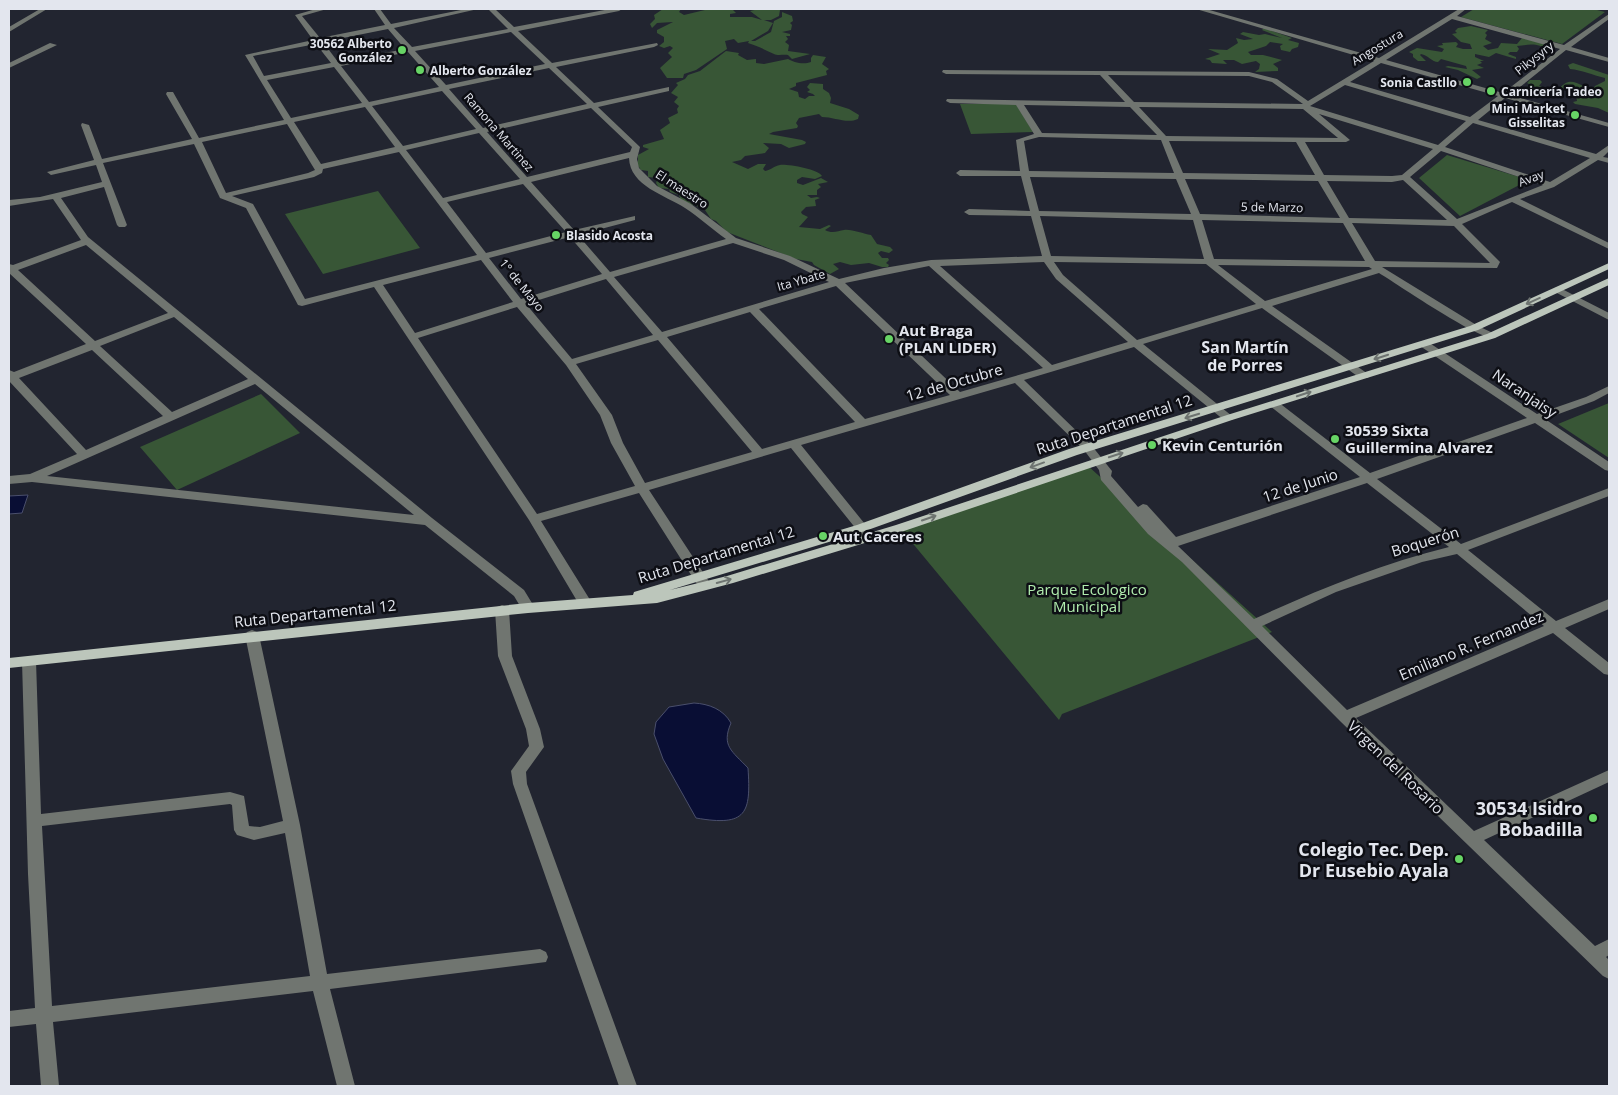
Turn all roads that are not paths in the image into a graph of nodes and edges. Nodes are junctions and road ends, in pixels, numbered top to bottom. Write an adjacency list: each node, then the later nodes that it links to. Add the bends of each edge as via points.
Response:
1 (44, 9): 14 (street)
2 (324, 9): 15 (street, 1° de Mayo, via 298,14)
3 (377, 9): 12 (street, Ramona Martinez)
4 (475, 9): 12 (street)
5 (492, 9): 13 (street, El maestro)
6 (619, 9): 9 (street)
7 (1200, 9): 21 (street)
8 (1463, 9): 10 (street, Angostura)
9 (606, 10): 13 (street)
10 (1451, 16): 18 (street); 21 (street, Angostura)
11 (1609, 16): 18 (street, Pikysyry)
12 (388, 25): 15 (street); 19 (street, Ramona Martinez)
13 (514, 29): 19 (street); 25 (street, El maestro)
14 (9, 30)
15 (317, 40): 24 (street, 1° de Mayo); 29 (street, via 250,53 248,56)
16 (53, 45): 23 (street)
17 (654, 45): 25 (street)
18 (1565, 48): 22 (street); 34 (street, Pikysyry)
19 (410, 50): 24 (street); 31 (street, Ramona Martinez)
20 (9, 57): 23 (street)
21 (1379, 59): 30 (street, Angostura); 34 (street)
22 (1609, 60)
23 (18, 61): 26 (street)
24 (336, 65): 29 (street); 37 (street, 1° de Mayo)
25 (552, 65): 31 (street); 39 (street, El maestro)
26 (9, 66)
27 (946, 72): 28 (street)
28 (1102, 73): 38 (street); 40 (street, via 1264,76 1278,81)
29 (262, 79): 41 (street)
30 (1342, 82): 40 (street, Angostura); 42 (street)
31 (444, 88): 37 (street); 45 (street, Ramona Martinez)
32 (666, 89): 39 (street)
33 (170, 94): 49 (street)
34 (1505, 95): 42 (street, Pikysyry); 44 (street)
35 (950, 101): 36 (street)
36 (1018, 103): 38 (street); 46 (street)
37 (366, 104): 41 (street); 52 (street, 1° de Mayo)
38 (1130, 104): 40 (street); 47 (street)
39 (594, 105): 45 (street); 53 (street, El maestro, via 636,147)
40 (1306, 106): 48 (street, via 1346,140); 51 (street)
41 (290, 121): 49 (street); 57 (street)
42 (1471, 121): 51 (street, Pikysyry); 54 (street)
43 (84, 125): 56 (street)
44 (1609, 125)
45 (481, 130): 52 (street); 64 (street, Ramona Martinez)
46 (1039, 135): 47 (street); 60 (street, via 1020,140)
47 (1164, 138): 48 (street); 61 (street)
48 (1299, 140): 63 (street)
49 (197, 141): 56 (street); 67 (street)
50 (1609, 147): 54 (street, Avay)
51 (1440, 148): 62 (street, Pikysyry); 66 (street)
52 (400, 149): 57 (street); 70 (street, 1° de Mayo)
53 (634, 154): 64 (street); 80 (street, El maestro, via 634,168 654,188 688,206)
54 (1598, 157): 55 (street); 66 (street, Avay)
55 (1609, 161)
56 (98, 162): 58 (street); 65 (street)
57 (319, 167): 67 (street, via 319,171 311,175)
58 (51, 172)
59 (960, 173): 60 (street)
60 (1025, 174): 61 (street); 73 (street)
61 (1180, 176): 63 (street); 75 (street)
62 (1405, 177): 63 (street); 77 (street)
63 (1322, 178): 76 (street)
64 (525, 180): 70 (street); 79 (street, Ramona Martinez)
65 (105, 184): 68 (street); 78 (street)
66 (1551, 185): 69 (street, Avay)
67 (223, 196): 93 (street, via 250,206 302,302)
68 (56, 197): 71 (street); 81 (street)
69 (1512, 199): 77 (street, Avay); 82 (street)
70 (440, 200): 83 (street, 1° de Mayo)
71 (9, 203)
72 (970, 212): 73 (street, 5 de Marzo)
73 (1036, 214): 75 (street, 5 de Marzo); 84 (street)
74 (632, 218): 79 (street)
75 (1198, 218): 76 (street, 5 de Marzo); 86 (street)
76 (1346, 221): 77 (street, 5 de Marzo); 89 (street)
77 (1456, 223): 89 (street, Ita Ybate, via 1494,262 1494,266)
78 (122, 225)
79 (572, 234): 83 (street); 90 (street, Ramona Martinez)
80 (733, 240): 90 (street); 92 (street, El maestro, via 786,258)
81 (88, 241): 88 (street); 99 (street)
82 (1609, 246)
83 (484, 256): 93 (street); 96 (street, 1° de Mayo)
84 (1046, 259): 85 (street, Ita Ybate); 86 (street, Ita Ybate); 105 (street, via 1058,277)
85 (931, 263): 92 (street, Ita Ybate); 111 (street)
86 (1210, 263): 89 (street, Ita Ybate); 97 (street)
87 (1609, 266): 94 (main road, Ruta Departamental 12)
88 (10, 268): 107 (street)
89 (1376, 268): 97 (street, 12 de Octubre); 101 (street)
90 (606, 276): 96 (street); 102 (street, Ramona Martinez)
91 (1609, 281): 95 (main road, Ruta Departamental 12)
92 (838, 282): 98 (street, Ita Ybate); 117 (street, El maestro)
93 (377, 284): 104 (street)
94 (1558, 290): 95 (street); 101 (main road, Ruta Departamental 12, one-way to 101)
95 (1572, 298): 100 (street); 103 (main road, Ruta Departamental 12)
96 (520, 304): 104 (street); 109 (street, 1° de Mayo)
97 (1264, 304): 105 (street, 12 de Octubre); 110 (street)
98 (752, 308): 102 (street, Ita Ybate); 123 (street)
99 (176, 313): 107 (street); 114 (street)
100 (1609, 317)
101 (1474, 328): 103 (street); 106 (main road, Ruta Departamental 12)
102 (660, 334): 109 (street, Ita Ybate); 127 (street, Ramona Martinez)
103 (1491, 336): 108 (main road, Ruta Departamental 12)
104 (411, 337): 135 (street)
105 (1136, 344): 111 (street, 12 de Octubre); 119 (street)
106 (1424, 344): 108 (street, Naranjaisy); 110 (main road, Ruta Departamental 12, one-way to 110)
107 (94, 345): 112 (street); 120 (street)
108 (1437, 353): 113 (main road, Ruta Departamental 12); 122 (street, Naranjaisy)
109 (570, 363): 133 (street, 1° de Mayo, via 606,415 617,443)
110 (1351, 367): 113 (street); 119 (main road, Ruta Departamental 12)
111 (1049, 368): 115 (street, 12 de Octubre)
112 (10, 376): 126 (street)
113 (1364, 376): 118 (main road, Ruta Departamental 12, one-way to 113)
114 (257, 379): 120 (street); 136 (street)
115 (1017, 379): 117 (street, 12 de Octubre); 125 (street, Virgen del Rosario)
116 (1609, 389): 122 (street, 12 de Junio)
117 (958, 396): 123 (street, 12 de Octubre)
118 (1274, 404): 121 (main road, Ruta Departamental 12); 131 (street)
119 (1215, 409): 121 (street); 125 (main road, Ruta Departamental 12, one-way to 125)
120 (170, 416): 126 (street)
121 (1228, 418): 128 (main road, Ruta Departamental 12, one-way to 121)
122 (1535, 418): 129 (street, Naranjaisy); 131 (street, 12 de Junio)
123 (863, 424): 124 (street, 12 de Octubre)
124 (794, 444): 127 (street, 12 de Octubre); 137 (street)
125 (1088, 448): 128 (street, Virgen del Rosario); 137 (main road, Ruta Departamental 12, one-way to 137)
126 (83, 454): 130 (street)
127 (760, 454): 133 (street, 12 de Octubre)
128 (1101, 466): 137 (main road, Ruta Departamental 12, one-way to 128); 138 (street, Virgen del Rosario, via 1105,477 1152,531)
129 (1609, 467)
130 (32, 478): 132 (street); 136 (street)
131 (1369, 478): 138 (street, 12 de Junio); 139 (street)
132 (9, 480)
133 (642, 488): 135 (street, 12 de Octubre); 140 (street, 1° de Mayo)
134 (1609, 492): 139 (street, Boquerón)
135 (534, 519): 141 (street)
136 (428, 521): 143 (street, via 519,593)
137 (865, 533): 140 (main road, Ruta Departamental 12)
138 (1171, 544): 145 (street, Virgen del Rosario)
139 (1459, 548): 145 (street, Boquerón, via 1331,589); 146 (street)
140 (702, 581): 141 (main road, Ruta Departamental 12, via 657,598)
141 (585, 604): 143 (main road, Ruta Departamental 12)
142 (1609, 604): 146 (street, Emiliano R. Fernandez)
143 (528, 608): 144 (main road, Ruta Departamental 12)
144 (502, 610): 147 (main road, Ruta Departamental 12); 165 (street, via 505,656 537,747 518,771 520,784)
145 (1252, 625): 151 (street, Virgen del Rosario)
146 (1554, 627): 150 (street); 151 (street, Emiliano R. Fernandez)
147 (252, 635): 148 (main road, Ruta Departamental 12); 154 (street)
148 (29, 661): 149 (main road, Ruta Departamental 12); 153 (street)
149 (9, 663)
150 (1609, 670)
151 (1345, 717): 155 (street, Virgen del Rosario)
152 (1609, 776): 155 (street)
153 (34, 822): 154 (street, via 230,798 239,800 242,830 246,832 256,834); 161 (street)
154 (292, 825): 160 (street)
155 (1471, 839): 157 (street, Virgen del Rosario)
156 (1609, 946): 157 (street)
157 (1594, 956): 159 (street, Virgen del Rosario)
158 (540, 957): 160 (street)
159 (1609, 970)
160 (320, 984): 161 (street); 164 (street)
161 (43, 1015): 162 (street); 163 (street)
162 (9, 1020)
163 (50, 1086)
164 (346, 1086)
165 (628, 1086)

